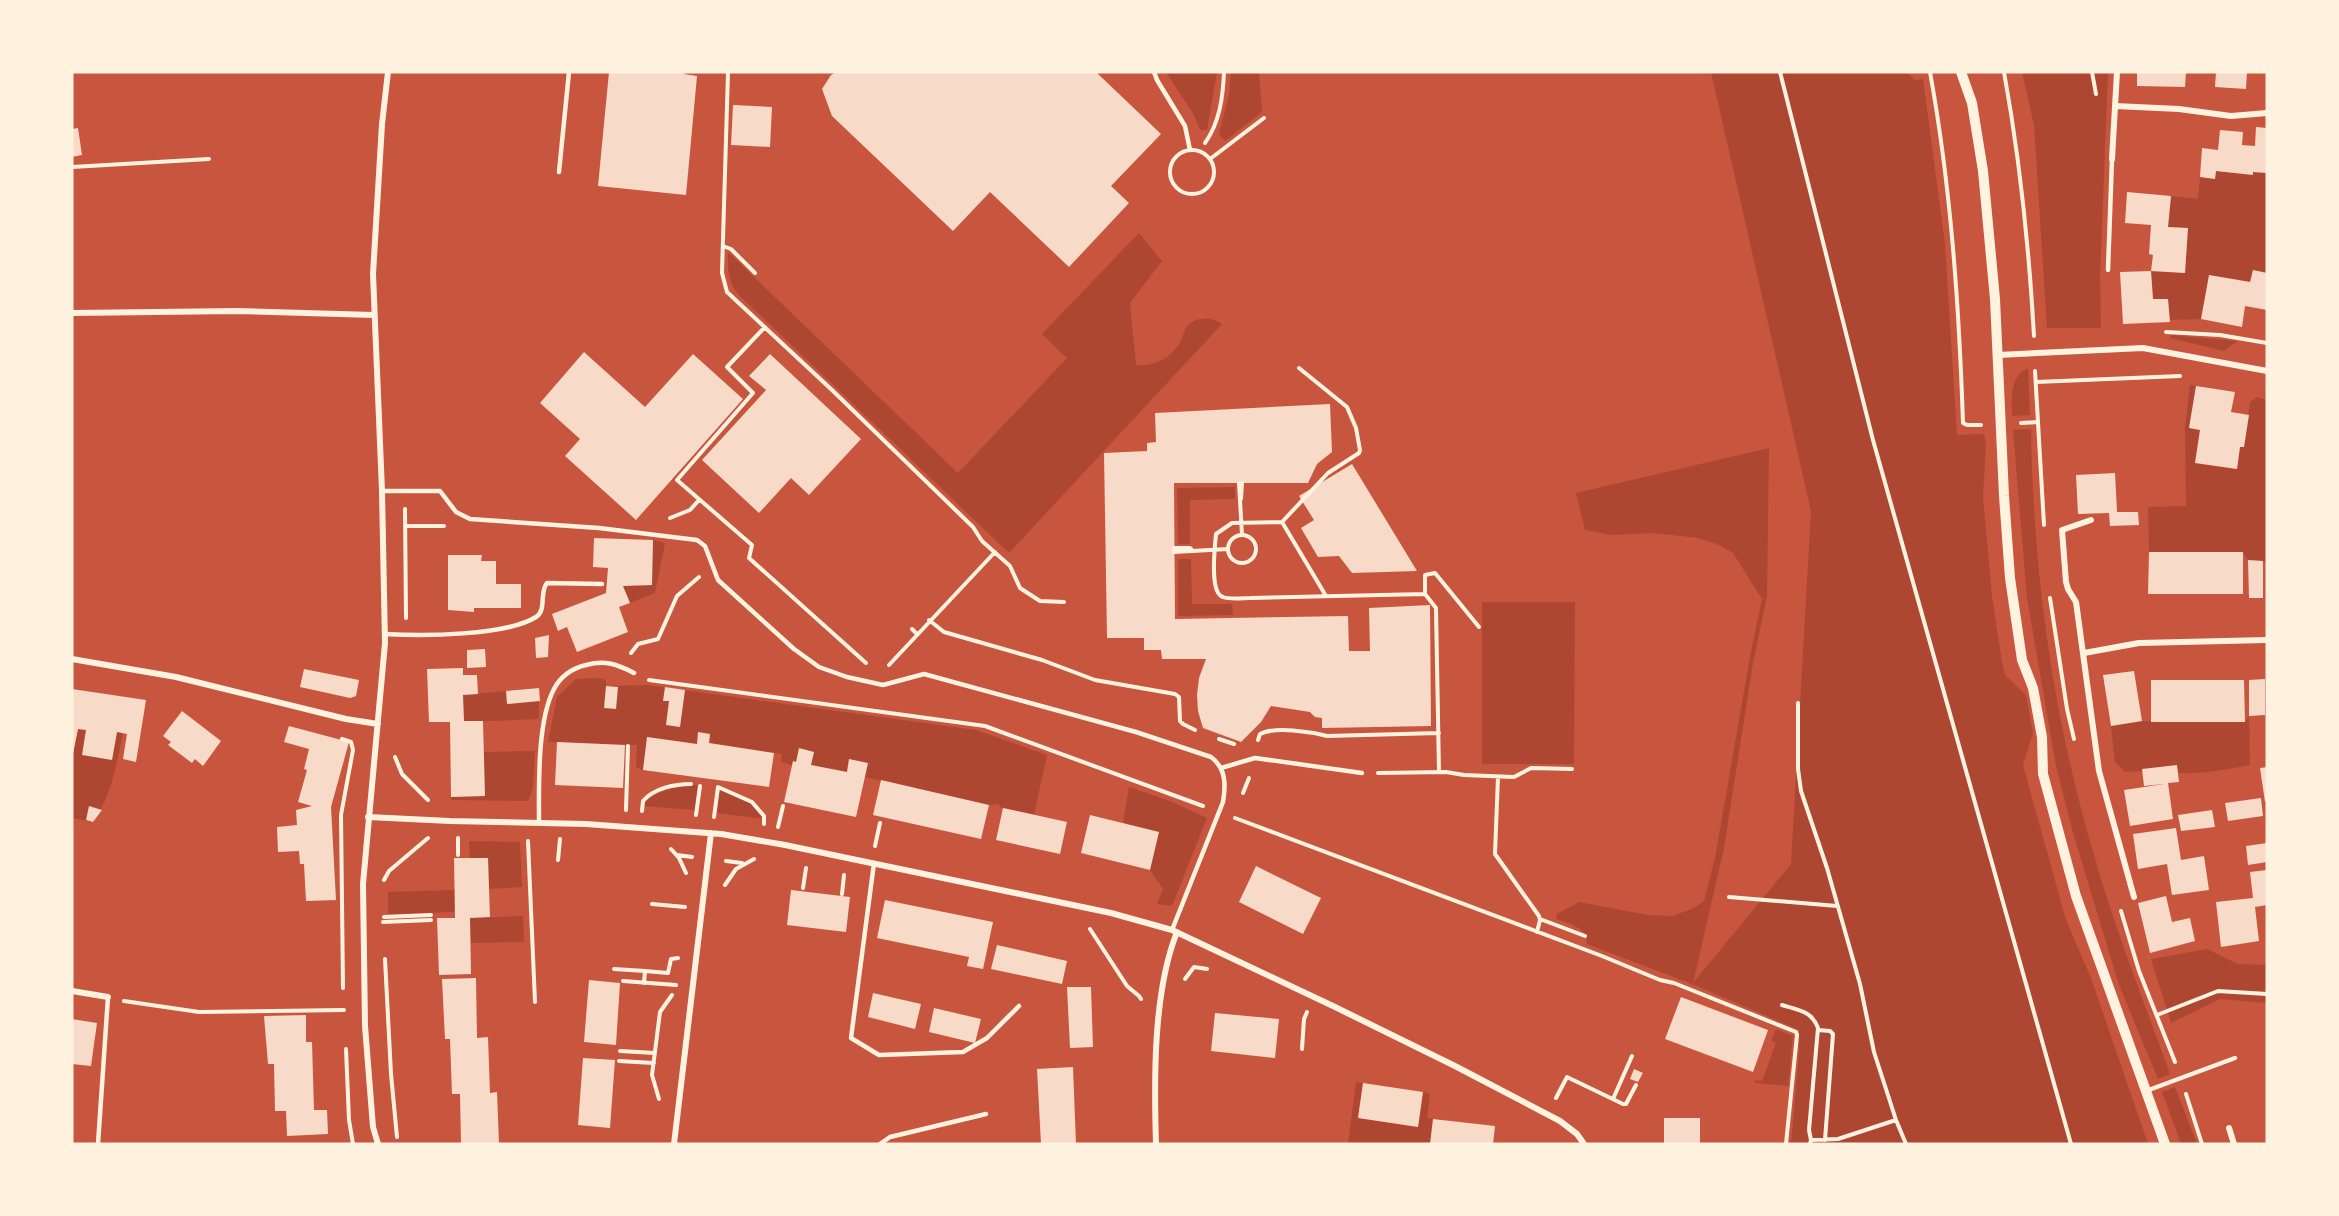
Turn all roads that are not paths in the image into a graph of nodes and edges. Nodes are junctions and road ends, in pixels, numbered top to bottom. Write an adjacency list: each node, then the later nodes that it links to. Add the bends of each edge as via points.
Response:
1 (388, 72): 13 (street, via 374,261)
2 (569, 72): 10 (lane)
3 (1154, 72): 8 (lane, via 1185,126)
4 (1960, 72): 14 (street, via 1972,103 1983,171)
5 (2117, 72): 6 (street)
6 (2115, 106): 7 (street, via 2187,109 2231,116); 9 (street)
7 (2267, 113)
8 (1190, 150)
9 (2112, 159): 11 (lane)
10 (559, 172)
11 (2108, 270)
12 (72, 314): 13 (street, via 238,311)
13 (374, 315): 16 (street)
14 (1998, 355): 15 (street, via 2143,348); 37 (street, via 2004,496 2015,617 2022,660 2038,714 2043,774 2076,896)
15 (2267, 371)
16 (382, 491): 19 (street); 25 (lane, via 440,491 456,512 470,519 696,540 705,546 718,580 813,664 884,685 924,674 1199,752 1215,759)
17 (2091, 520): 21 (street, via 2062,530 2067,586 2076,602)
18 (602, 584): 19 (lane, via 547,583 538,615 518,626)
19 (385, 634): 24 (street)
20 (2267, 640): 21 (street, via 2139,643)
21 (2084, 653): 31 (street, via 2099,771)
22 (72, 659): 24 (street, via 166,675)
23 (634, 673): 28 (lane, via 615,663 581,666 564,676 553,690 541,749)
24 (378, 724): 27 (street)
25 (1221, 768): 26 (lane, via 1260,758); 32 (lane, via 1225,790 1219,812)
26 (1362, 773)
27 (368, 817): 28 (street); 41 (street, via 363,884 365,1026 373,1127)
28 (539, 822): 29 (street)
29 (711, 833): 30 (street); 42 (street)
30 (874, 863): 32 (street, via 1111,913); 35 (lane, via 851,1038 879,1055 963,1052 987,1038)
31 (2134, 897)
32 (1174, 931): 44 (street, via 1164,974 1154,1076); 45 (street, via 1455,1066 1560,1121)
33 (72, 991): 34 (street)
34 (108, 997): 40 (lane)
35 (1018, 1006)
36 (2235, 1058): 37 (lane)
37 (2145, 1091): 46 (street)
38 (986, 1114): 43 (lane, via 885,1138)
39 (2229, 1128): 47 (street)
40 (98, 1144)
41 (378, 1144)
42 (674, 1144)
43 (880, 1144)
44 (1156, 1144)
45 (1584, 1144)
46 (2165, 1144)
47 (2234, 1144)

